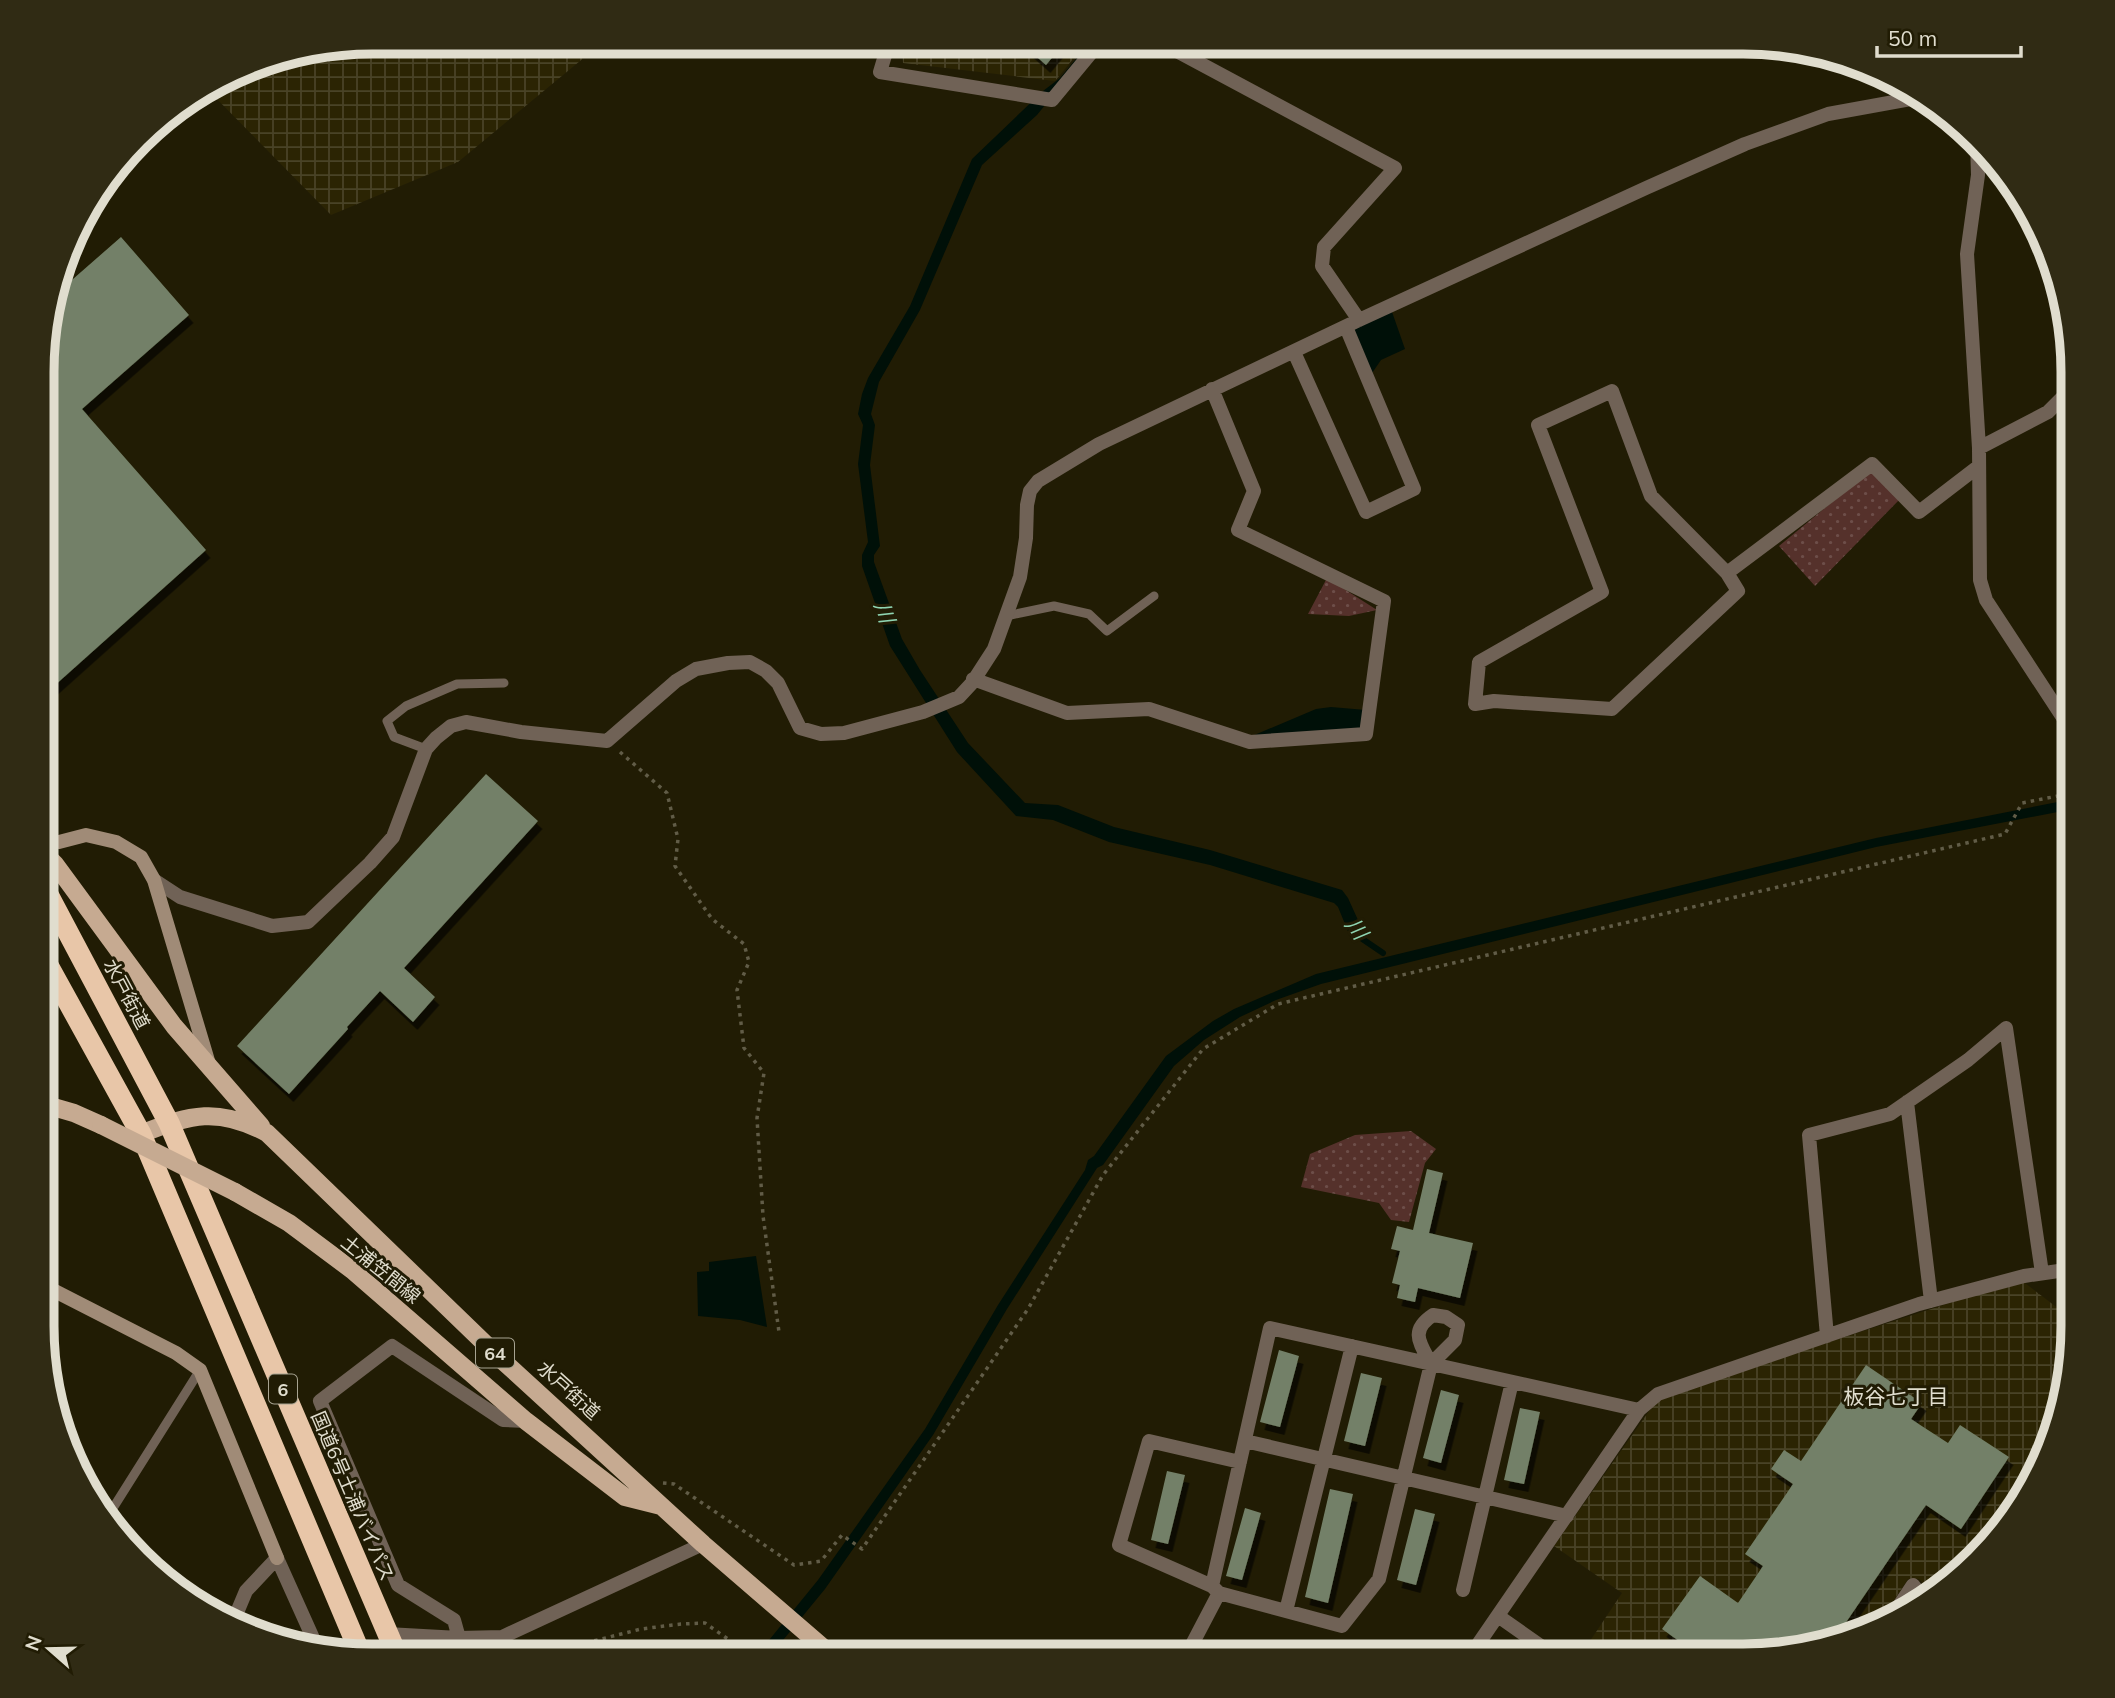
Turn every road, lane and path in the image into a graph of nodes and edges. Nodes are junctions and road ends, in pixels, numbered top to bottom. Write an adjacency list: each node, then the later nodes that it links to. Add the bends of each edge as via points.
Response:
1 (885, 54): 2 (street, via 880,72 1052,100)
2 (1090, 54)
3 (1182, 54): 6 (street, via 1395,168 1324,247 1322,266)
4 (1906, 100): 6 (street, via 1828,114 1745,144)
5 (1978, 158): 10 (street, via 1967,254)
6 (1352, 323): 7 (street); 7 (street, via 1414,489 1366,512)
7 (1294, 352): 8 (street)
8 (1212, 389): 14 (street, via 1099,444 1038,481 1030,491 1020,577); 15 (street, via 1254,491 1238,530 1384,601 1366,734 1250,742 1149,709 1067,713)
9 (2061, 399): 10 (street, via 2048,412)
10 (1979, 448): 11 (street)
11 (1979, 466): 12 (street, via 1919,512 1872,464); 17 (street, via 1980,580 1986,600)
12 (1727, 572): 12 (street, via 1738,591 1612,709 1475,704 1479,662 1602,592 1538,425 1612,391 1651,496)
13 (1154, 596): 14 (lane, via 1107,631 1089,614 1054,606)
14 (1006, 616): 15 (street, via 994,649)
15 (973, 679): 18 (street, via 960,697 923,712 844,733 821,734 800,728 778,682 766,671 750,662 728,663 696,669 676,681)
16 (504, 683): 19 (lane, via 457,684 406,706 387,721 394,737)
17 (2061, 715)
18 (607, 741): 19 (street, via 466,722 451,726); 36 (path, via 667,793 678,839 675,866 712,919 744,944 748,962 737,990 744,1048 764,1073 757,1118 763,1216)
19 (426, 749): 23 (street, via 393,837 308,922 272,926 180,897)
20 (2061, 795): 48 (path, via 2022,803 2005,834 1278,1004 1203,1049 1103,1175 1028,1309 862,1549 842,1535 821,1561 793,1565 674,1484)
21 (59, 842): 23 (street, via 86,835 116,842 141,857)
22 (54, 863): 26 (main road, via 152,999)
23 (154, 880): 26 (street)
24 (54, 906): 29 (highway, 水戸街道 / 6)
25 (54, 976): 31 (highway, 6)
26 (211, 1070): 30 (main road)
27 (1907, 1102): 33 (street, via 2006,1028); 35 (street); 37 (street, via 1890,1114 1809,1135)
28 (54, 1107): 43 (main road, 土浦笠間線 / 64, bridge, via 101,1125 289,1223 352,1270)
29 (169, 1123): 30 (main road, 水戸街道 / 64, via 192,1117 228,1117); 31 (main road, 水戸街道 / 64); 62 (highway, 国道6号土浦バイパス / 6)
30 (267, 1133): 48 (main road, 水戸街道 / 64, via 503,1361)
31 (141, 1134): 65 (highway, 6)
32 (2061, 1270): 33 (street)
33 (2042, 1273): 35 (street)
34 (54, 1291): 40 (street)
35 (1931, 1301): 37 (street)
36 (779, 1332)
37 (1827, 1336): 42 (street, via 1658,1394)
38 (1352, 1346): 39 (street); 44 (street, via 1270,1328); 45 (street)
39 (1431, 1364): 41 (street); 47 (street)
40 (201, 1370): 51 (lane); 54 (street)
41 (1512, 1382): 42 (street); 49 (street)
42 (1639, 1410): 52 (street)
43 (526, 1422): 50 (main road, 土浦笠間線 / 64, via 625,1497); 64 (street, via 503,1420 392,1346 320,1401 398,1585 454,1620)
44 (1245, 1441): 45 (street); 46 (street)
45 (1324, 1460): 47 (street); 59 (street)
46 (1240, 1462): 55 (street); 55 (street, via 1149,1441 1119,1545)
47 (1402, 1478): 49 (street); 59 (street, via 1379,1579 1342,1626)
48 (637, 1482): 50 (main road, 水戸街道 / 64)
49 (1485, 1497): 52 (street); 56 (street)
50 (664, 1507): 53 (main road, 水戸街道 / 64)
51 (113, 1509)
52 (1567, 1516): 61 (street)
53 (703, 1544): 64 (street, via 502,1637); 70 (main road, 水戸街道 / 64)
54 (277, 1558): 60 (street, via 246,1591); 63 (street)
55 (1216, 1590): 59 (street); 71 (street)
56 (1463, 1590)
57 (1918, 1591): 58 (street, via 1913,1585)
58 (1903, 1601)
59 (1286, 1611)
60 (236, 1613)
61 (1498, 1616): 72 (street); 73 (street)
62 (387, 1634): 64 (street); 66 (highway, 国道6号土浦バイパス / 6)
63 (313, 1638)
64 (459, 1638): 67 (street)
65 (356, 1643)
66 (392, 1644)
67 (455, 1644)
68 (582, 1644): 69 (path, via 641,1629 705,1623)
69 (736, 1644)
70 (819, 1644)
71 (1191, 1644)
72 (1479, 1644)
73 (1538, 1644)

